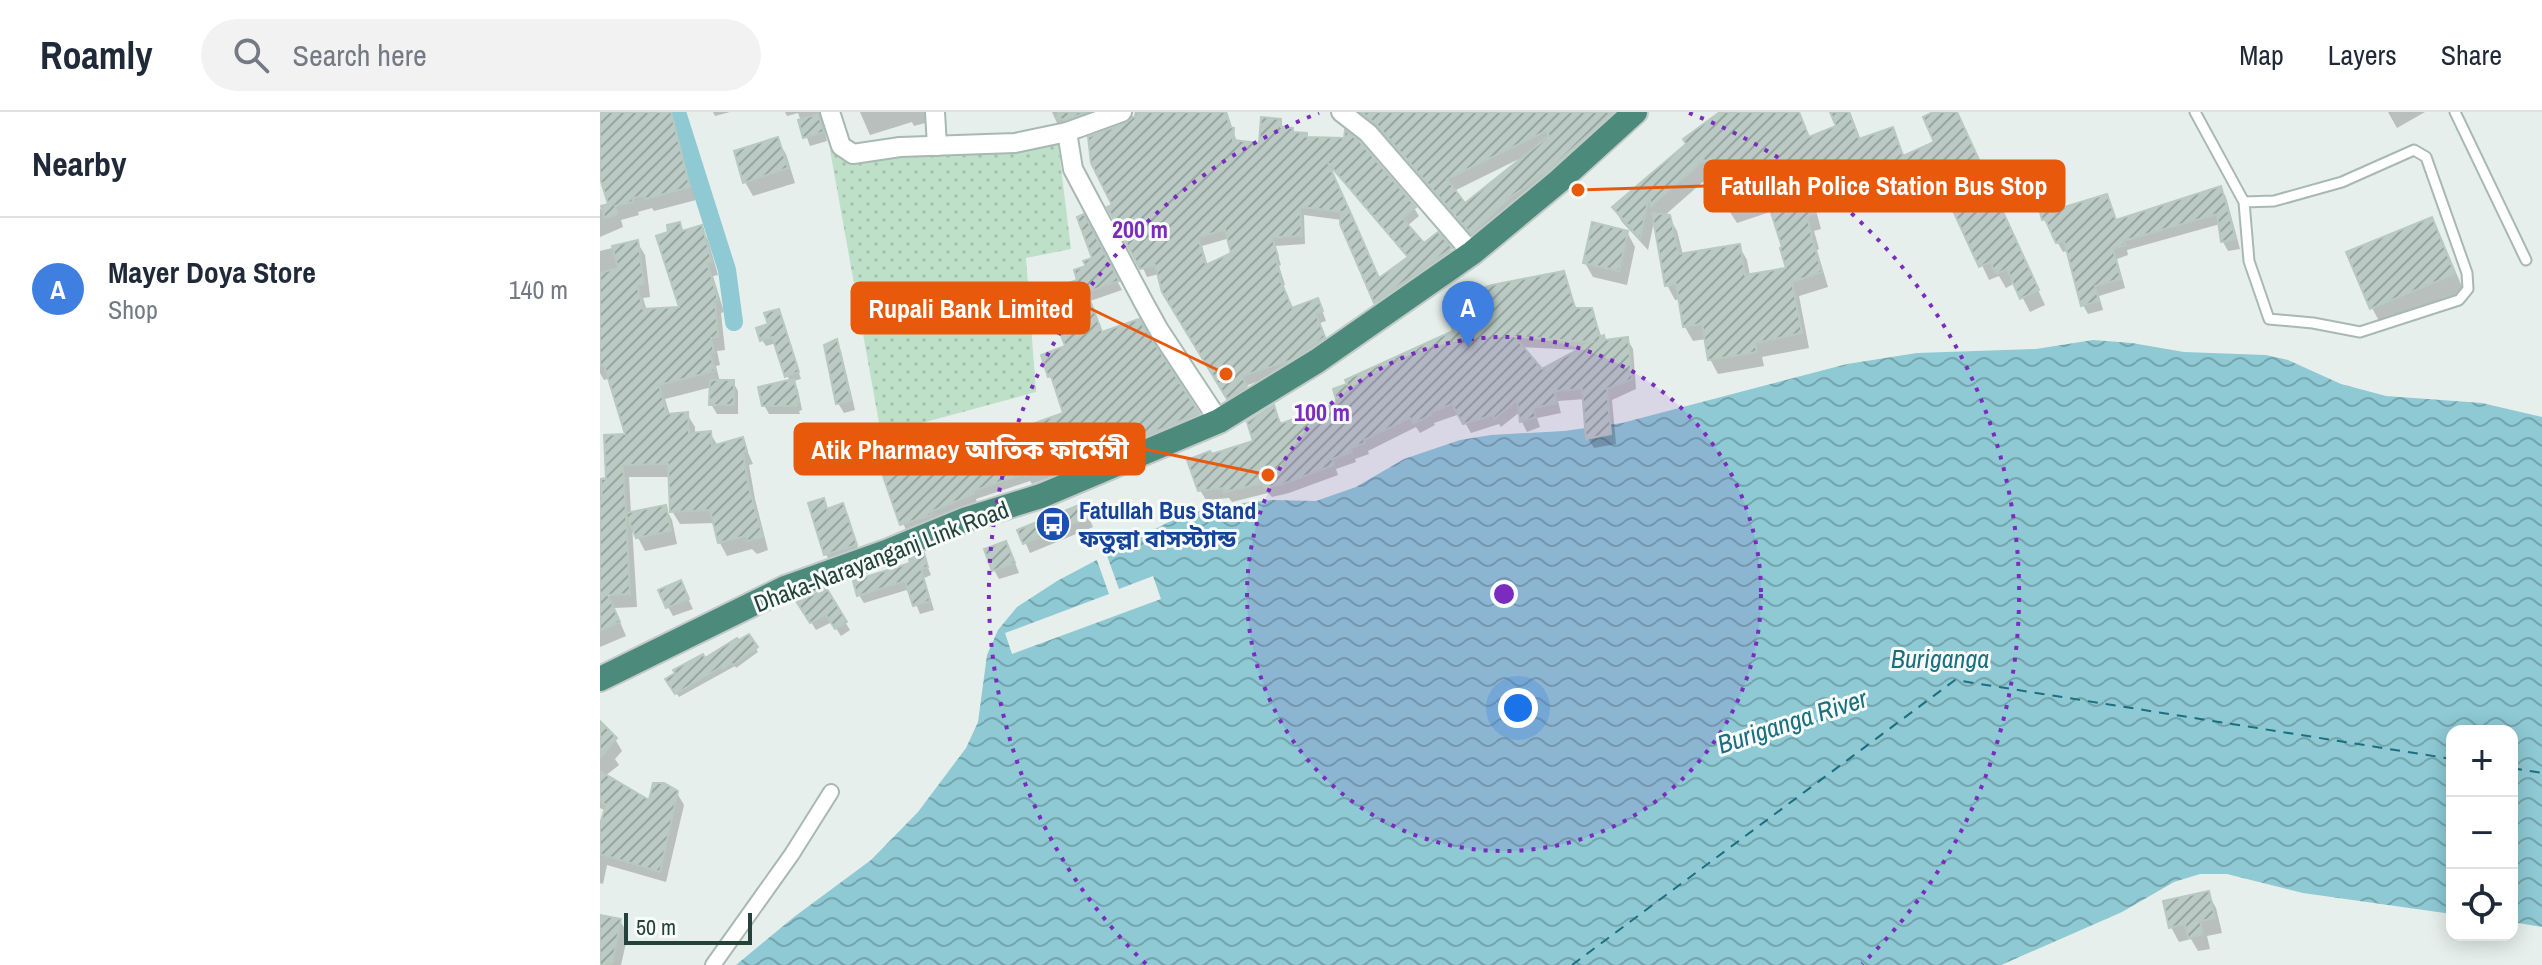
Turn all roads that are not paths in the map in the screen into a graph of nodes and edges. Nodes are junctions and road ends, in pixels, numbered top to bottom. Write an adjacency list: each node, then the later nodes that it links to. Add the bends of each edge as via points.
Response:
1 (830, 112): 9 (street, via 841,146 853,154)
2 (935, 112): 9 (street)
3 (1122, 112): 8 (street)
4 (1341, 112): 11 (street, via 1368,133)
5 (1635, 112): 11 (highway, Dhaka-Narayanganj Link Road)
6 (2195, 112): 10 (lane)
7 (2455, 112): 12 (lane)
8 (1067, 132): 9 (street, via 1015,143); 13 (street, via 1073,169 1144,303)
9 (937, 146)
10 (2244, 202): 10 (lane, via 2249,261 2269,319 2360,332 2459,300 2468,289 2426,157 2414,150 2342,182 2274,201)
11 (1472, 253): 13 (highway, Dhaka-Narayanganj Link Road, via 1317,361)
12 (2526, 260)
13 (1219, 421): 14 (highway, Dhaka-Narayanganj Link Road, via 1041,496 785,588)
14 (600, 679)
15 (831, 792): 16 (street)
16 (713, 965)

